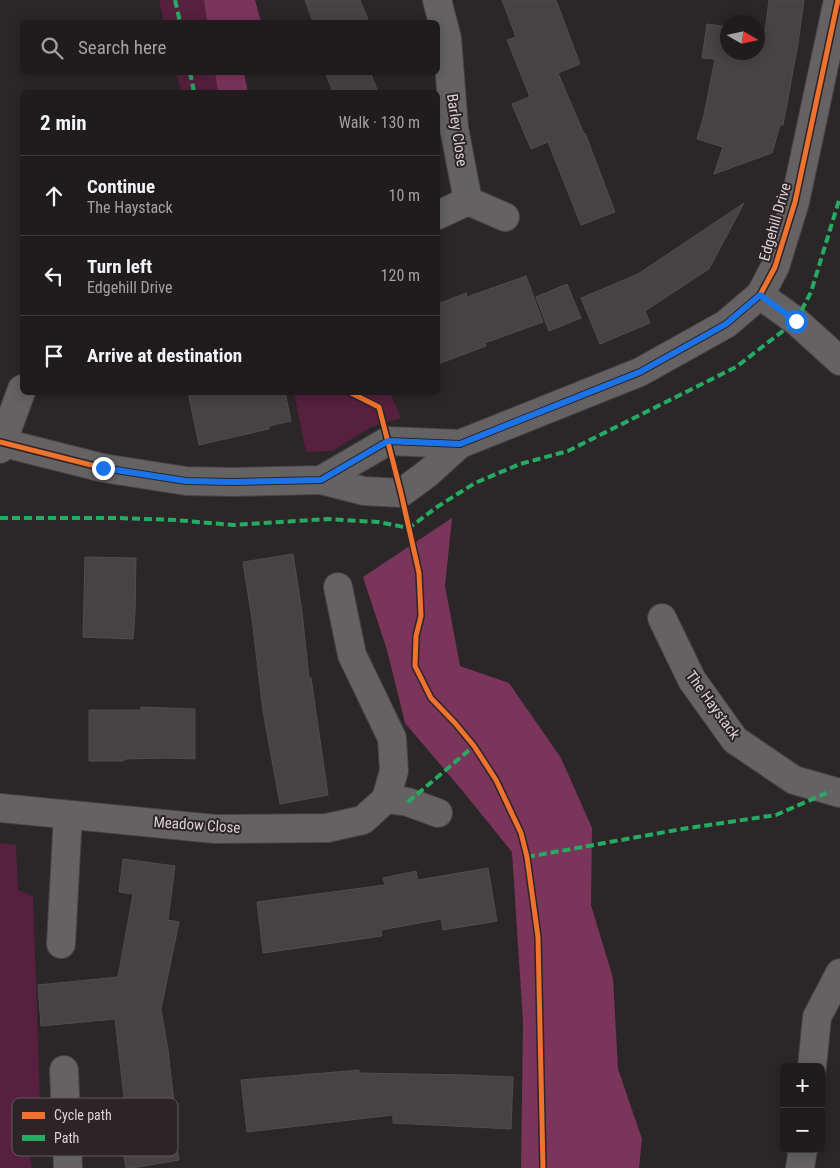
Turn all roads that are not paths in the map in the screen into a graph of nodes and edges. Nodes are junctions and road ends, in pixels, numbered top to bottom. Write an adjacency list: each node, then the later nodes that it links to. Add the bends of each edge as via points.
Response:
1 (437, 0): 3 (street, Barley Close, via 447,38 454,128)
2 (838, 0): 6 (street, Edgehill Drive, via 795,202 775,267)
3 (468, 201): 4 (street); 5 (street)
4 (440, 214)
5 (505, 217)
6 (760, 295): 7 (street, via 796,321); 10 (street, Edgehill Drive, via 726,324 640,372)
7 (840, 360)
8 (20, 394): 9 (street)
9 (1, 444): 11 (street, Edgehill Drive, via 103,468 186,481)
10 (460, 444): 11 (street, Edgehill Drive, via 388,441); 11 (street, Edgehill Drive, via 401,494 364,491)
11 (321, 480)
12 (338, 587): 15 (street, via 352,655 392,738 394,771)
13 (662, 618): 14 (street, The Haystack, via 692,680 735,740 794,780)
14 (840, 793)
15 (386, 800): 17 (street, via 408,802); 18 (street, Meadow Close, via 363,820 327,828 215,829)
16 (0, 808): 18 (street, Meadow Close)
17 (438, 813)
18 (68, 815): 19 (street)
19 (61, 944)
20 (840, 973): 21 (street, via 817,1017)
21 (812, 1063)
22 (64, 1070): 23 (street)
23 (65, 1098)
24 (802, 1153): 25 (street)
25 (800, 1168)

